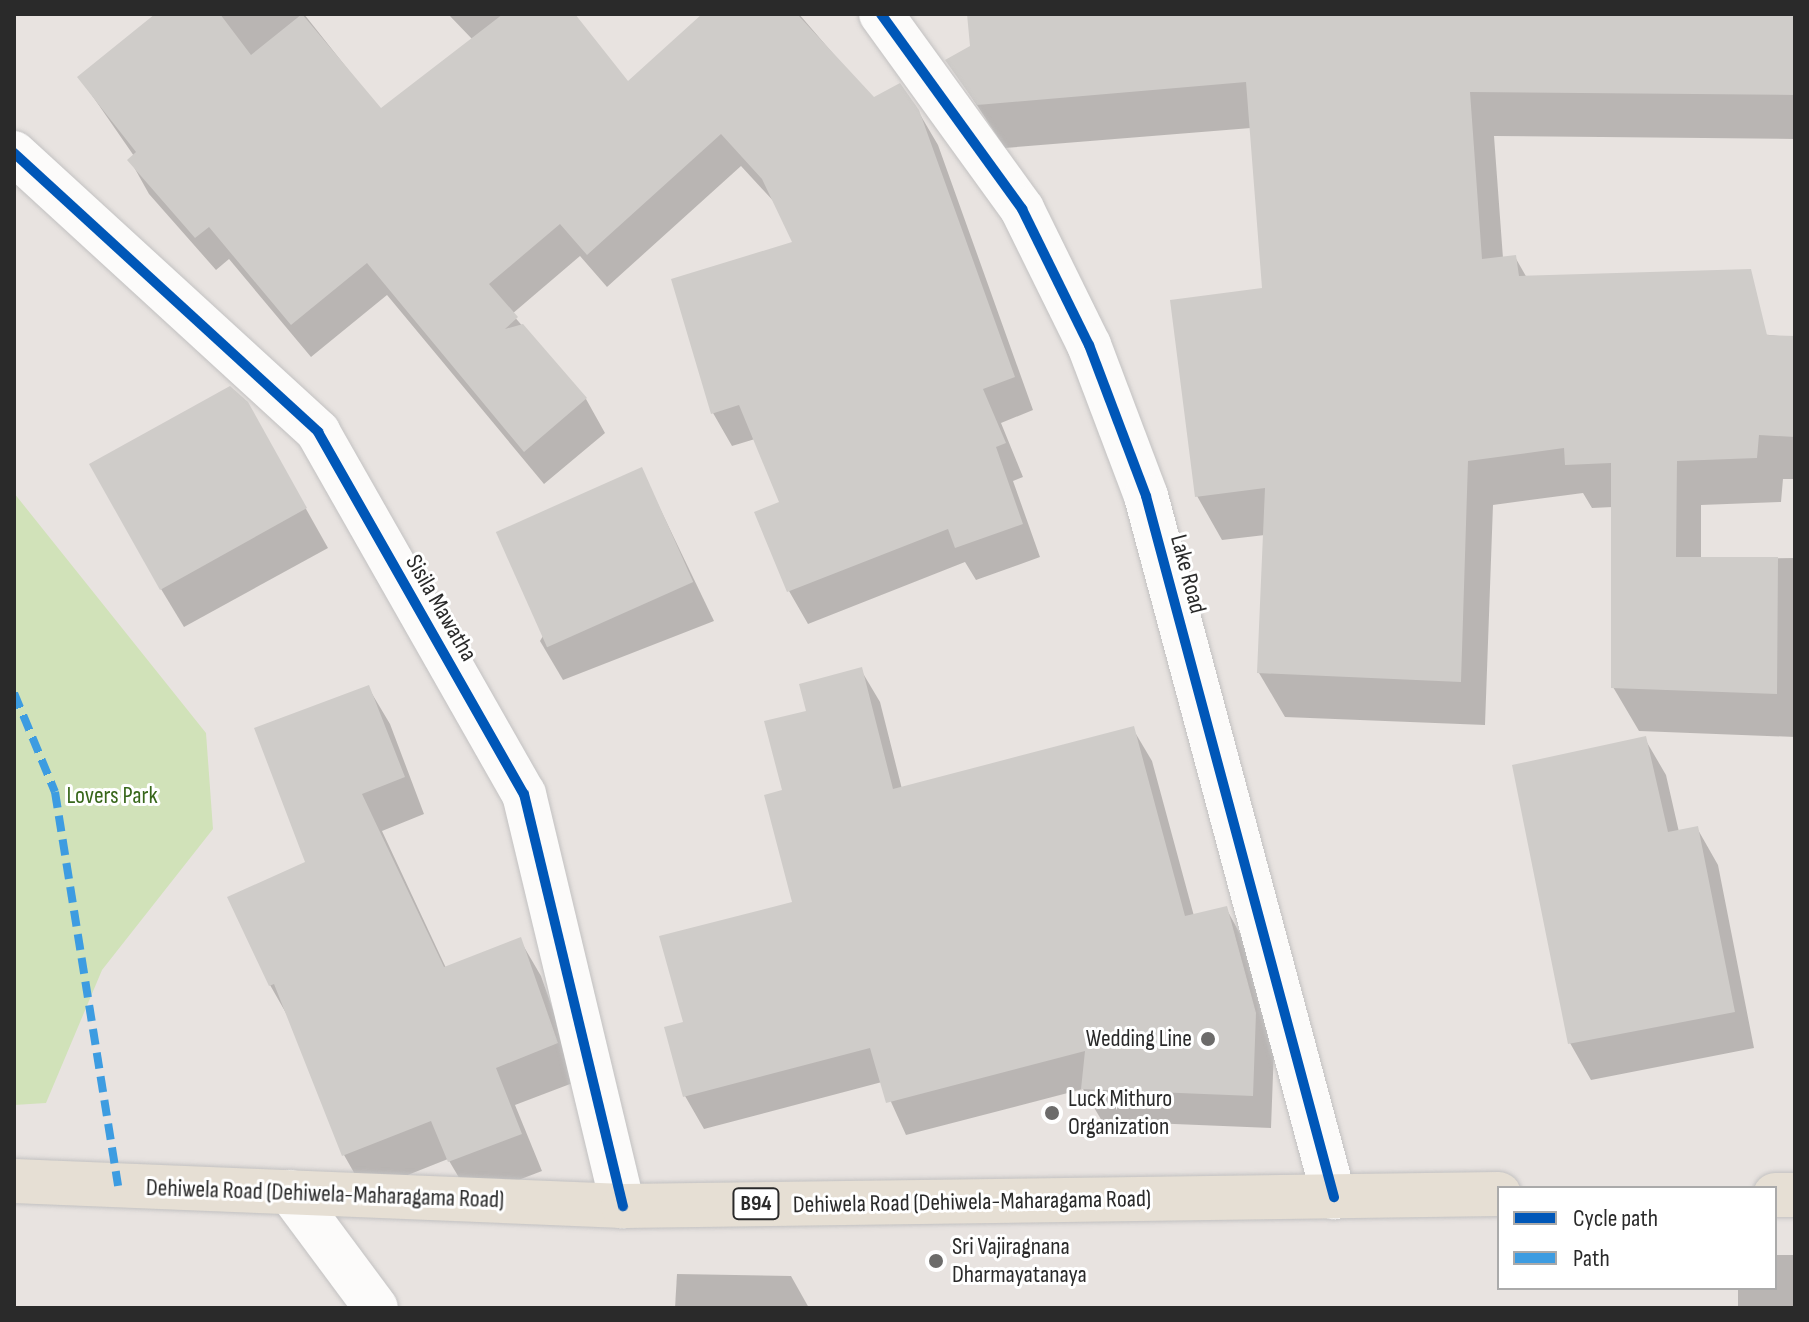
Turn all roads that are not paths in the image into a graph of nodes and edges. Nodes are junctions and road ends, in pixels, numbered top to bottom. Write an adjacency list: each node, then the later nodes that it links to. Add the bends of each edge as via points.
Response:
1 (881, 14): 6 (street, Lake Road, via 1022,209 1089,345 1146,496)
2 (14, 153): 7 (street, Sisila Mawatha, via 318,432 524,794)
3 (14, 1181): 4 (main road, Dehiwela Road (Dehiwela-Maharagama Road) / B94)
4 (290, 1192): 7 (main road, Dehiwela Road (Dehiwela-Maharagama Road) / B94); 8 (street)
5 (1497, 1194): 6 (main road, Dehiwela Road (Dehiwela-Maharagama Road) / B94)
6 (1334, 1197): 7 (main road, Dehiwela Road (Dehiwela-Maharagama Road) / B94)
7 (623, 1206)
8 (376, 1308)

